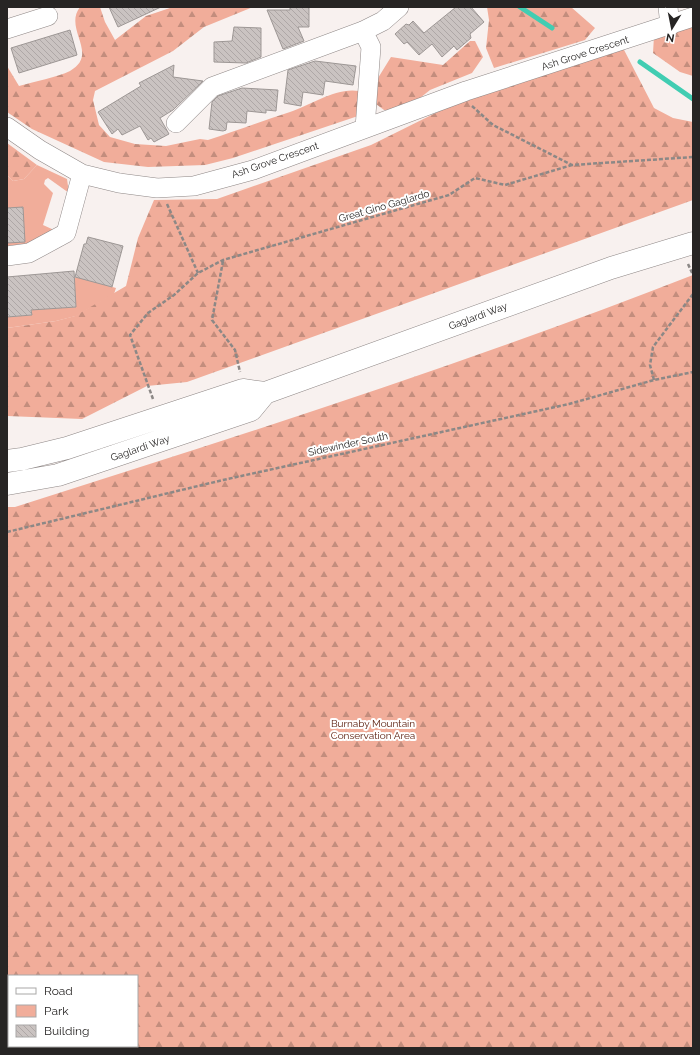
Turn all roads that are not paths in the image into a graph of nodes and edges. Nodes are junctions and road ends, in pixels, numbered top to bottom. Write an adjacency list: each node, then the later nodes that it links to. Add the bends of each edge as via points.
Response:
1 (399, 7): 6 (street, via 383,21)
2 (48, 16): 5 (street)
3 (669, 16): 4 (street, Ash Grove Crescent); 9 (street, Ash Grove Crescent)
4 (693, 17)
5 (7, 29)
6 (363, 31): 7 (street, via 212,87); 9 (street, via 371,47)
7 (176, 123)
8 (7, 127): 10 (street, Ash Grove Crescent)
9 (365, 128): 10 (street, Ash Grove Crescent, via 253,170 194,186 166,187 119,183)
10 (82, 174): 12 (street, via 66,233 29,253)
11 (693, 242): 13 (main road, Gaglardi Way, via 611,268)
12 (7, 256)
13 (265, 393): 14 (main road, Gaglardi Way, via 243,390 67,448); 15 (main road, Gaglardi Way, via 251,410 58,475)
14 (7, 461)
15 (7, 484)

